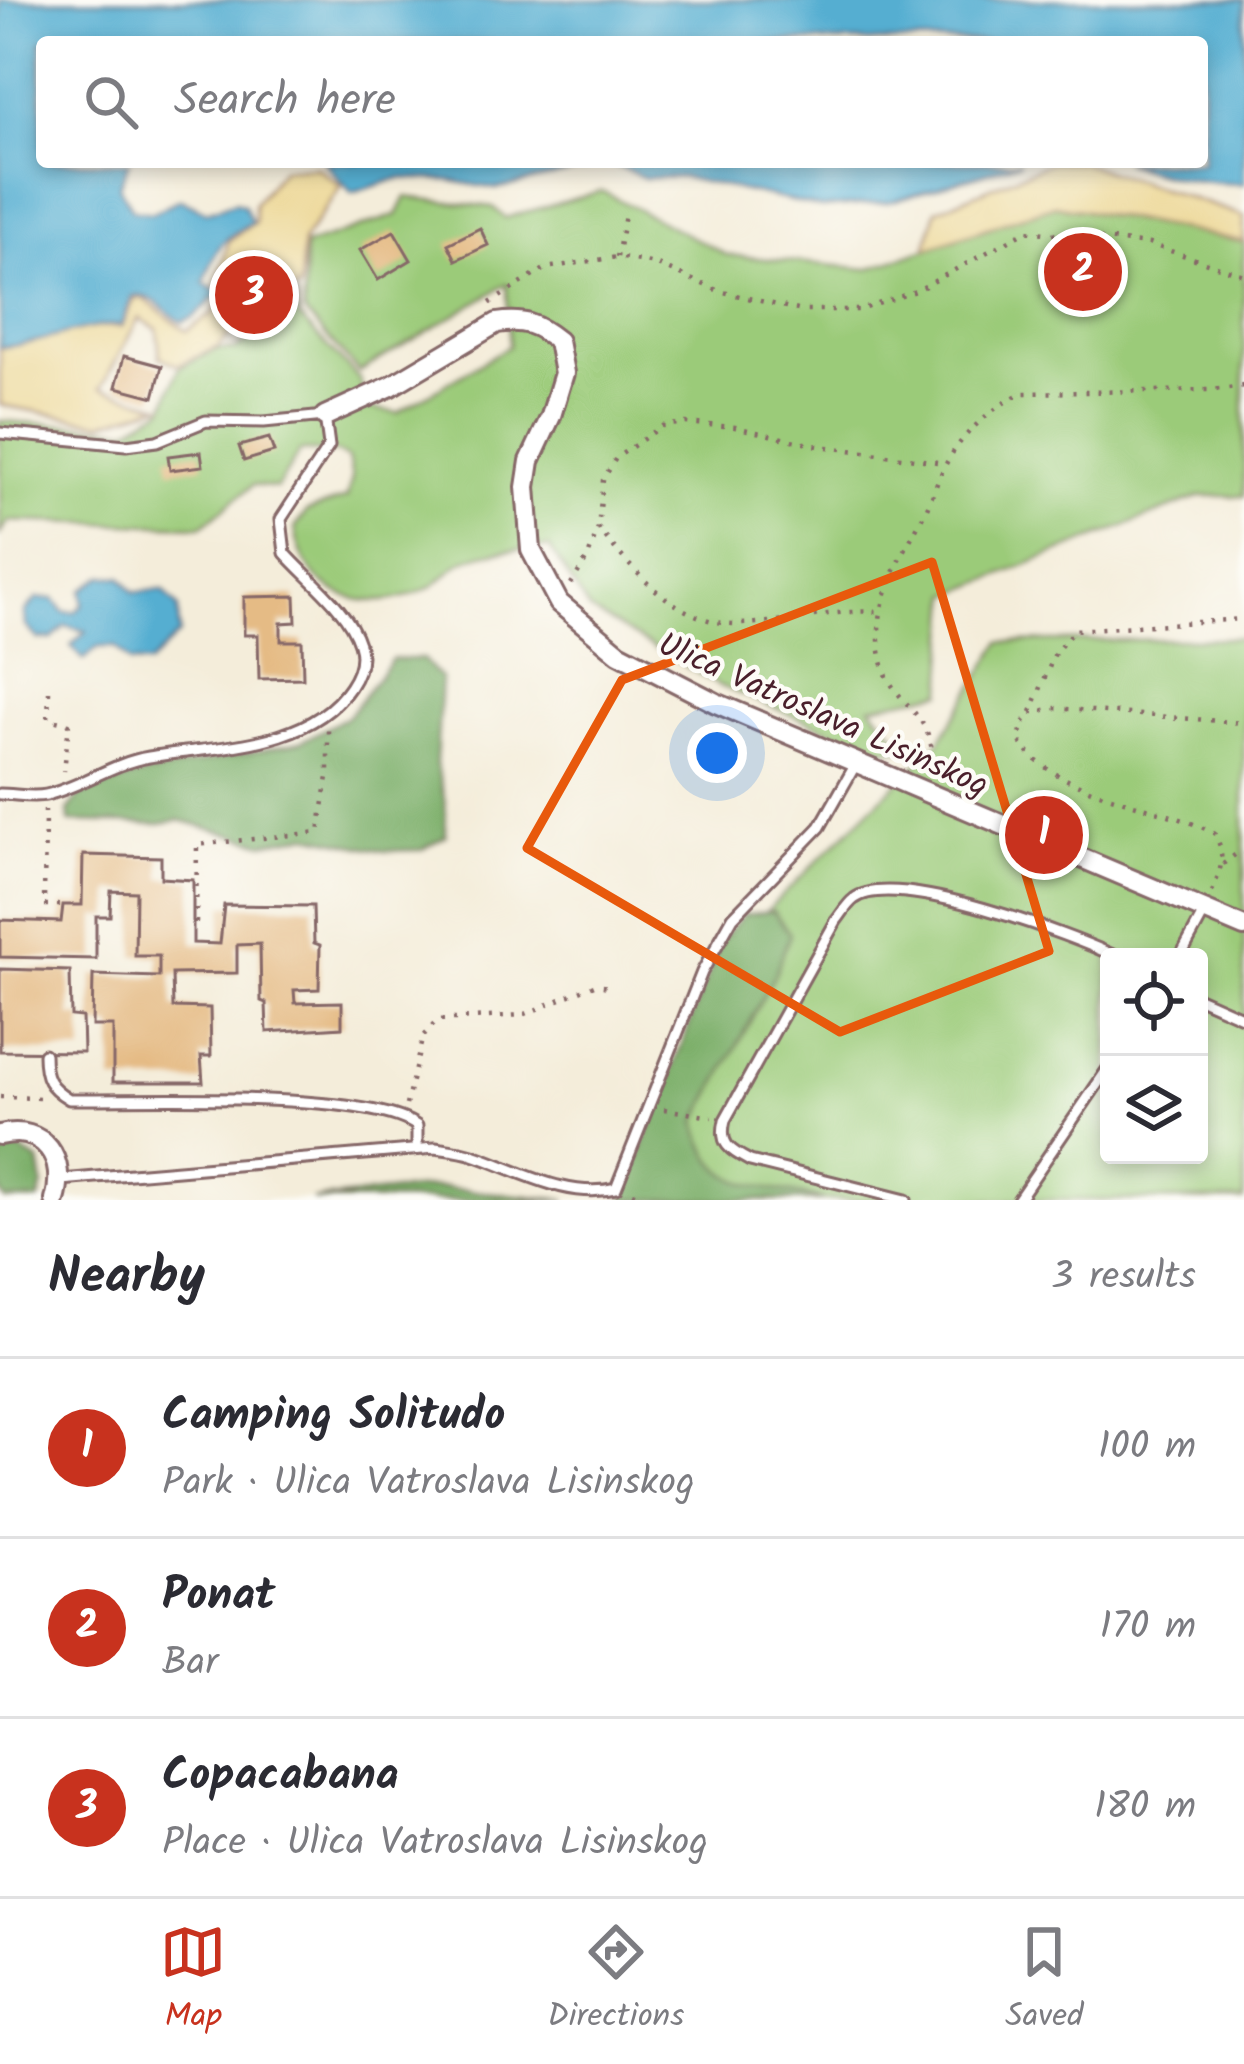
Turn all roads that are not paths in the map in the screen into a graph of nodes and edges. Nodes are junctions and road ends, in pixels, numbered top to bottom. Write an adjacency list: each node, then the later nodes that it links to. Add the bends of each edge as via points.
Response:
1 (325, 416): 2 (lane, via 206,421 157,442 126,445); 3 (street, Ulica Vatroslava Lisinskog, via 497,323 538,325 558,341 564,373 526,487 531,550 560,603 619,653); 4 (lane, via 329,446 281,520 285,553 360,645 355,679 326,713 236,746 144,758 45,795)
2 (0, 433)
3 (858, 761): 5 (street, Ulica Vatroslava Lisinskog); 14 (lane, via 820,827 733,917 702,972 616,1188 571,1194 469,1154)
4 (0, 794)
5 (1206, 909): 6 (street, Ulica Vatroslava Lisinskog); 7 (lane)
6 (1244, 927)
7 (1185, 948)
8 (1100, 951): 17 (lane, via 932,895 868,892 853,899 721,1135 750,1161)
9 (1208, 1002): 10 (lane)
10 (1244, 1018)
11 (44, 1054): 14 (lane, via 51,1089 69,1100 303,1101 403,1116 417,1126)
12 (1100, 1079): 18 (lane)
13 (0, 1135): 15 (street, via 38,1136)
14 (416, 1149): 15 (lane)
15 (61, 1180): 16 (street)
16 (55, 1200)
17 (906, 1200)
18 (1018, 1200)

